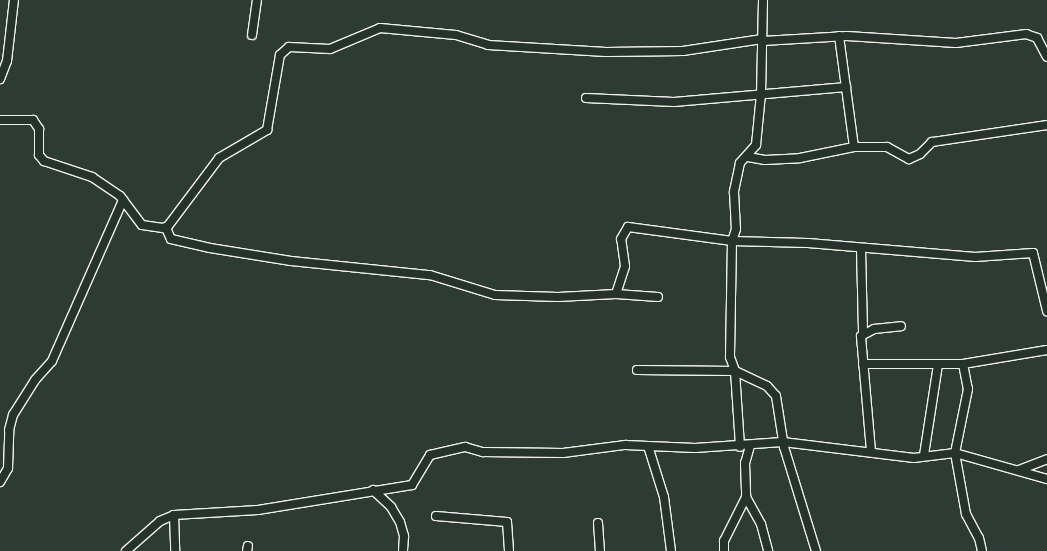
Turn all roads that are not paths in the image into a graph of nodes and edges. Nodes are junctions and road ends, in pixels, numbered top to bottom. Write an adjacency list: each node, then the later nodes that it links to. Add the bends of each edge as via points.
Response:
1 (14, 0): 8 (street, via 7,61)
2 (257, 0): 4 (street)
3 (763, 0): 6 (street)
4 (252, 36)
5 (839, 36): 6 (street); 7 (street, via 956,43 1026,34 1037,38); 9 (street)
6 (762, 40): 10 (street); 17 (street, via 683,51 606,52 488,45 456,35 386,28 372,29 330,49 290,47 280,55 267,130 219,158)
7 (1047, 57)
8 (0, 79)
9 (846, 87): 10 (street); 14 (street)
10 (761, 94): 11 (street, via 674,102); 15 (street, via 756,145)
11 (586, 98)
12 (0, 120): 16 (street, via 33,120 39,129 39,155 44,162 92,177)
13 (1047, 125): 14 (street, via 932,142 920,154 908,159 887,147)
14 (854, 147): 15 (street, via 800,158 764,160)
15 (748, 157): 18 (street, via 736,174 736,229)
16 (123, 200): 17 (street, via 142,225); 41 (street, via 52,361 35,380 14,415 8,468)
17 (166, 228): 20 (street, via 171,239 210,248 291,261 430,275 495,295 558,297)
18 (732, 241): 19 (street, via 808,242); 20 (street, via 628,227 622,239 625,266); 30 (street, via 734,284 728,339)
19 (860, 249): 22 (street, via 975,257 1033,253); 24 (street)
20 (616, 294): 21 (street)
21 (658, 297)
22 (1047, 312)
23 (901, 326): 24 (street)
24 (863, 333): 26 (street)
25 (1047, 350): 28 (street)
26 (863, 364): 27 (street); 35 (street)
27 (938, 364): 28 (street); 37 (street)
28 (963, 364): 36 (street, via 968,389)
29 (637, 370): 30 (street)
30 (735, 371): 31 (street, via 773,391); 33 (street)
31 (783, 442): 34 (street); 35 (street, via 831,450); 55 (street)
32 (648, 446): 33 (street); 42 (street, via 625,444 563,453 483,452 465,447 446,449 426,458 414,484); 52 (street, via 664,497)
33 (740, 446): 34 (street)
34 (750, 446): 43 (street, via 745,463)
35 (870, 451): 37 (street, via 914,458)
36 (955, 453): 37 (street); 39 (street); 56 (street, via 966,514 980,538)
37 (924, 455)
38 (1047, 458): 39 (street)
39 (1019, 470): 40 (street)
40 (1047, 479)
41 (0, 482)
42 (373, 490): 44 (street, via 258,510); 49 (street, via 391,506 400,522 404,536)
43 (746, 497): 53 (street, via 724,541); 54 (street, via 761,524)
44 (174, 515): 47 (street, via 160,521); 48 (street)
45 (436, 516): 50 (street, via 507,522)
46 (598, 523): 51 (street)
47 (126, 551)
48 (175, 551)
49 (402, 551)
50 (509, 551)
51 (600, 551)
52 (671, 551)
53 (724, 551)
54 (768, 551)
55 (816, 551)
56 (982, 551)

